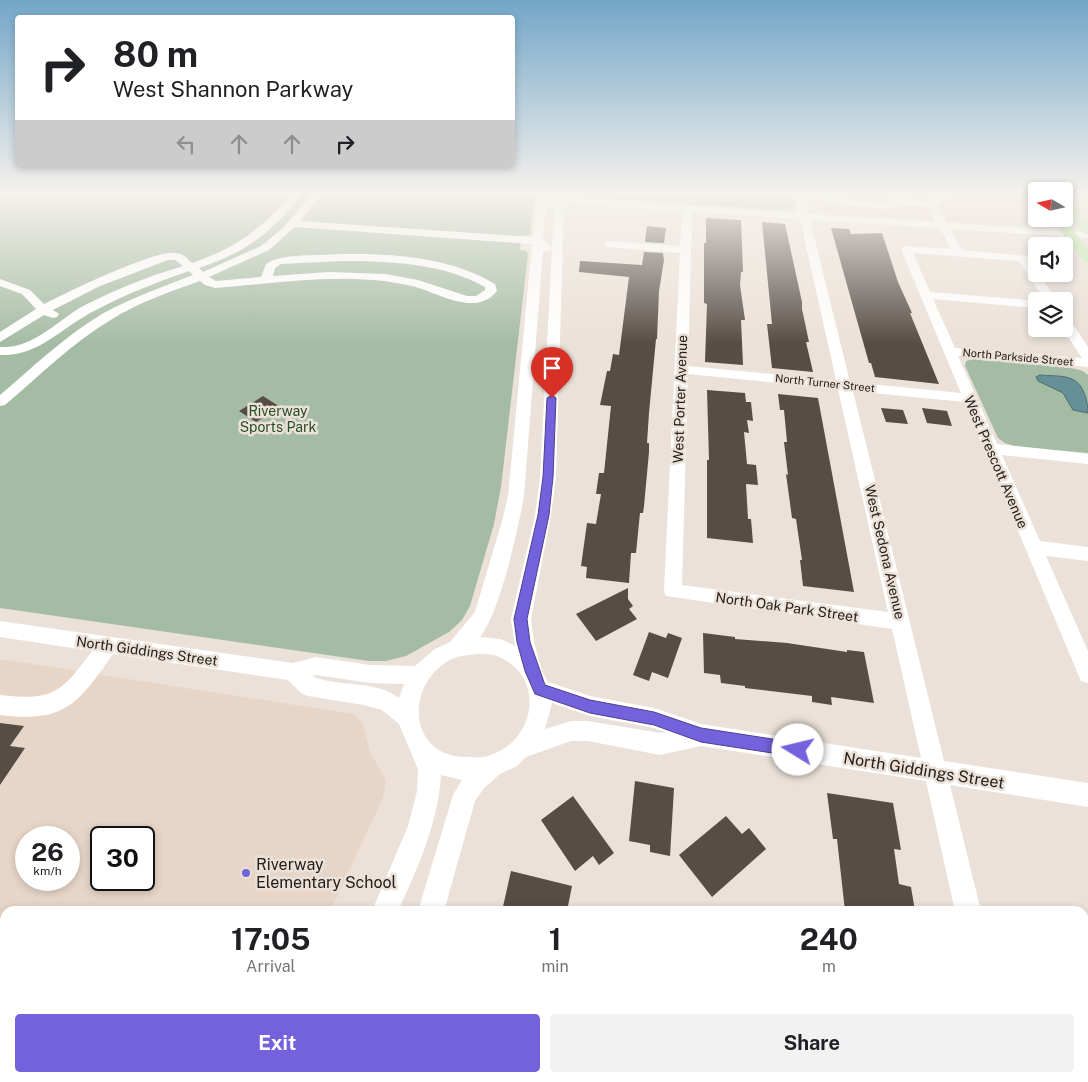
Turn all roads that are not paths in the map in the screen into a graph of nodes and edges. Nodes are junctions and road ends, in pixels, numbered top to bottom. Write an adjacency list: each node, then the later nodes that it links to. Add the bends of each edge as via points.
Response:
1 (246, 243): 15 (street)
2 (272, 243): 16 (street, via 253,255)
3 (394, 243): 11 (street)
4 (557, 243): 22 (street)
5 (686, 243): 12 (street, West Porter Avenue)
6 (812, 243): 34 (street, West Sedona Avenue)
7 (953, 243): 13 (street)
8 (1077, 243): 14 (main road)
9 (538, 244): 11 (street); 22 (street, via 546,245 549,252 546,291); 45 (street, via 519,474 511,522 484,614)
10 (608, 244): 12 (street)
11 (404, 245): 17 (street); 17 (street, via 425,264 485,282 491,286 491,291 477,300 466,300); 18 (street, via 342,257 278,261 270,266)
12 (686, 250): 33 (street, West Porter Avenue)
13 (958, 253): 20 (street, via 1023,258); 21 (street, West Prescott Avenue, via 906,249)
14 (1088, 258)
15 (190, 266): 16 (street); 24 (street, via 179,257 168,257 108,278); 25 (street, via 131,288)
16 (200, 276): 18 (street, via 215,285); 26 (street, via 146,296)
17 (384, 277): 18 (street, via 326,275)
18 (266, 279)
19 (0, 282): 24 (street, via 26,292)
20 (1045, 292)
21 (925, 296): 23 (street); 30 (street, West Prescott Avenue)
22 (555, 299): 49 (street, via 548,477 521,619 524,642)
23 (1028, 303)
24 (43, 310): 25 (street); 27 (street)
25 (69, 319): 26 (street); 29 (street, via 25,349)
26 (92, 325): 36 (street)
27 (0, 334)
28 (1073, 334): 31 (street)
29 (0, 351)
30 (949, 351): 32 (street, North Parkside Street); 35 (street, West Prescott Avenue)
31 (1088, 357)
32 (1088, 363)
33 (681, 369): 34 (street, North Turner Street); 41 (street, West Porter Avenue)
34 (846, 385): 35 (street, North Turner Street); 42 (street, West Sedona Avenue)
35 (968, 398): 37 (street, West Prescott Avenue)
36 (0, 402)
37 (991, 449): 38 (street); 39 (street, West Prescott Avenue)
38 (1088, 459)
39 (1033, 547): 40 (street); 47 (street, West Prescott Avenue)
40 (1088, 554)
41 (673, 591): 42 (street, North Oak Park Street)
42 (901, 622): 56 (street, West Sedona Avenue)
43 (0, 629): 44 (street, North Giddings Street)
44 (108, 645): 46 (street, North Giddings Street); 50 (street, via 75,690 52,706 25,710)
45 (457, 648): 48 (street, via 430,663); 49 (street, via 499,647 518,656)
46 (294, 672): 48 (street, North Giddings Street, via 316,666 370,674); 51 (street, North Giddings Street, via 308,686 388,702)
47 (1088, 674)
48 (419, 675): 51 (street, via 410,695)
49 (536, 680): 52 (street, North Giddings Street, via 590,706 654,718); 53 (street, via 542,710 536,730)
50 (0, 706)
51 (407, 717): 54 (street, via 411,734)
52 (701, 735): 53 (street, North Giddings Street, via 660,744 571,730); 56 (street, North Giddings Street)
53 (522, 748): 55 (street, via 508,760)
54 (421, 749): 55 (street, via 435,761 452,768 472,770); 58 (street, via 430,773 428,794 418,829)
55 (491, 767): 59 (street, via 464,795)
56 (934, 772): 57 (street, North Giddings Street); 60 (street, West Sedona Avenue)
57 (1088, 795)
58 (387, 906)
59 (432, 906)
60 (967, 906)

